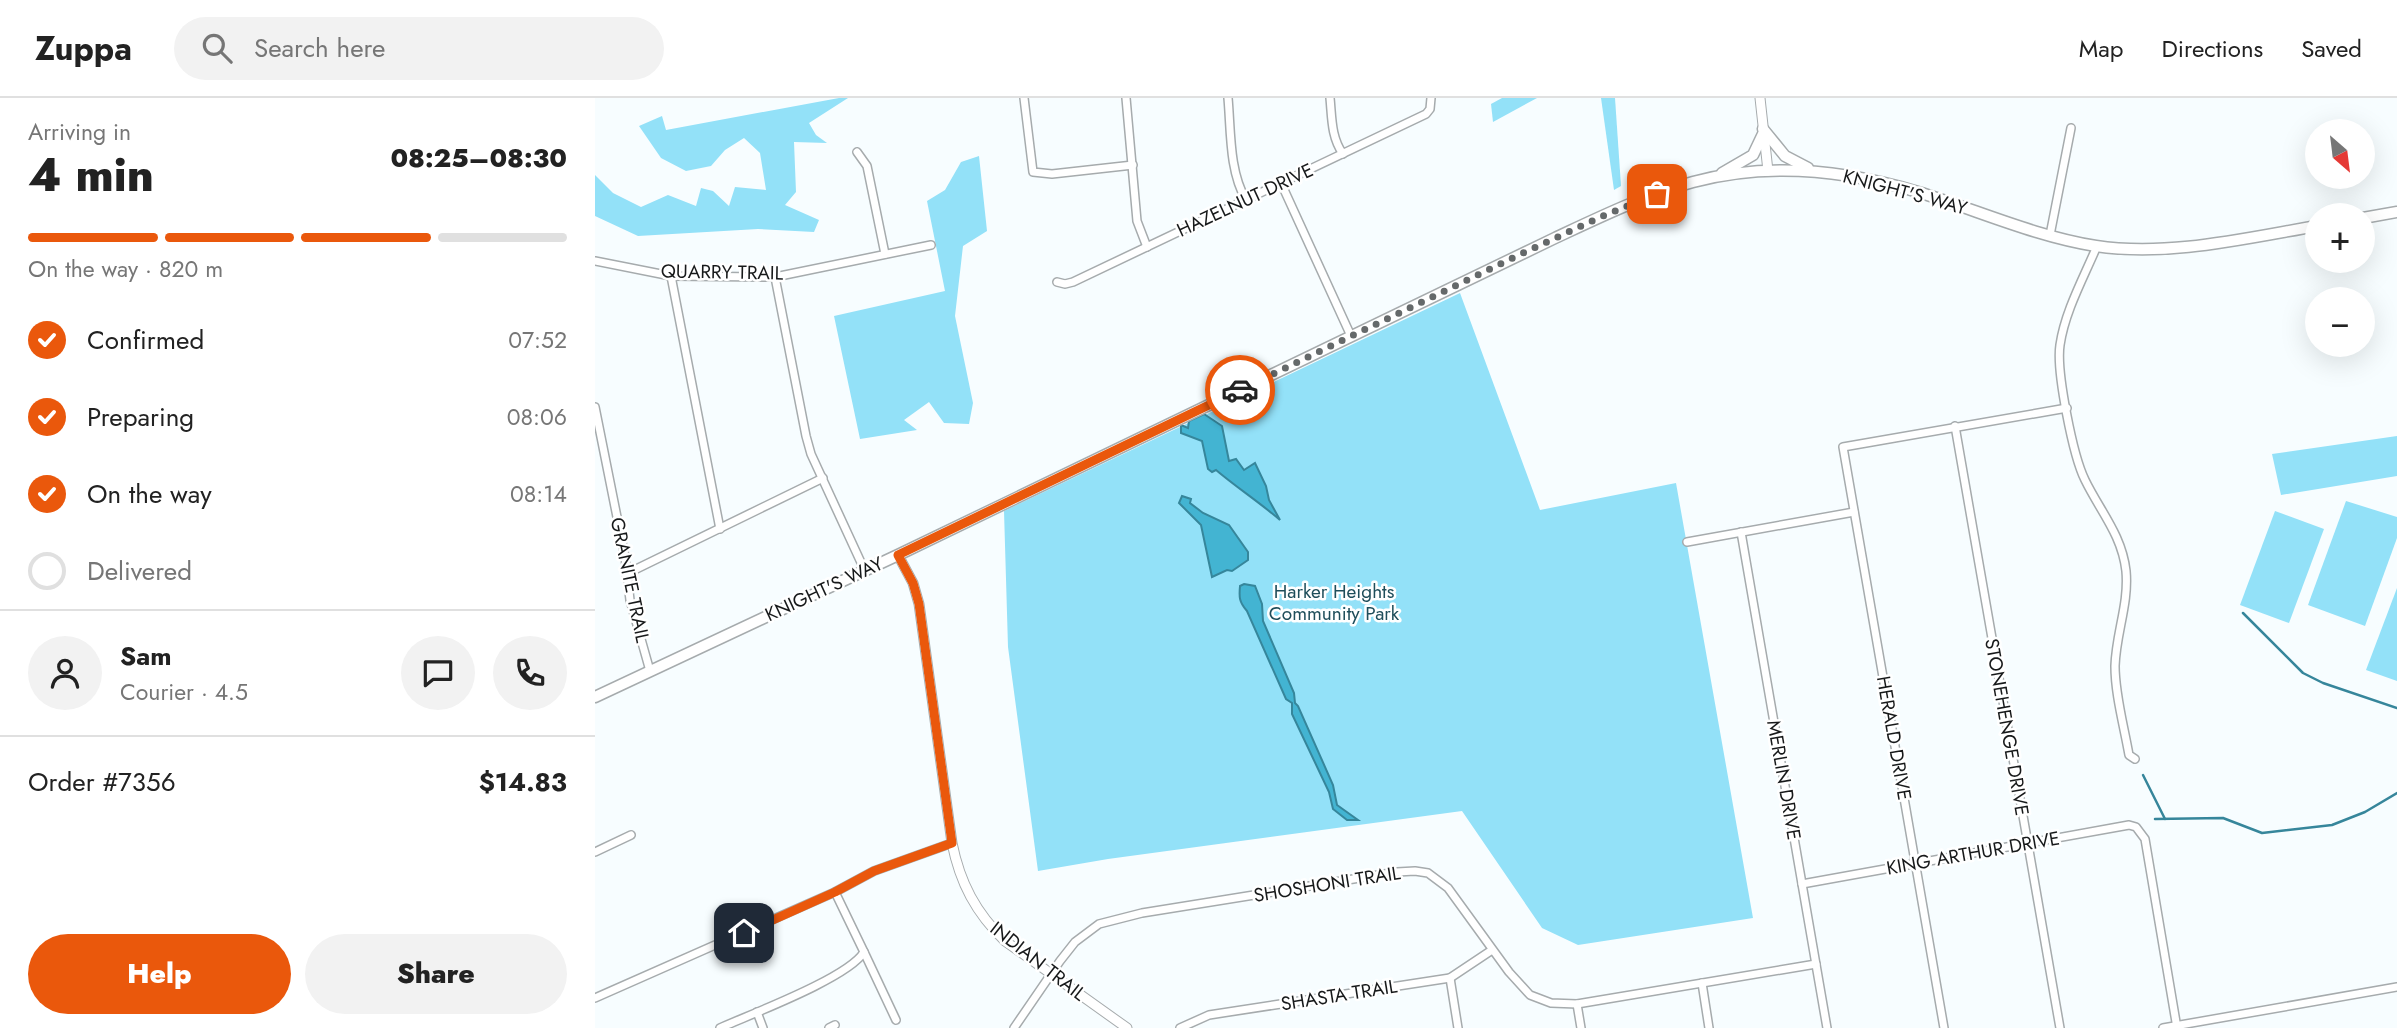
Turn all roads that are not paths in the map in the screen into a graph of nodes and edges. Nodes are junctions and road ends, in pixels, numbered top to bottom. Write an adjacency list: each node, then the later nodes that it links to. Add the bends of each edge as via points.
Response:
1 (1024, 98): 11 (street, via 1031,168 1036,173)
2 (1126, 98): 11 (street)
3 (1228, 98): 16 (street, via 1235,173)
4 (1330, 98): 10 (street, via 1333,132)
5 (1431, 98): 10 (street, HAZELNUT DRIVE, via 1426,114)
6 (1760, 98): 8 (street)
7 (2071, 128): 20 (street)
8 (1763, 131): 12 (main road, via 1785,156); 13 (street); 14 (main road, via 1748,160)
9 (857, 152): 24 (street, via 867,166)
10 (1343, 154): 15 (street, HAZELNUT DRIVE)
11 (1133, 165): 23 (street, via 1137,221)
12 (1811, 170): 13 (main road, KNIGHT'S WAY); 20 (main road, KNIGHT'S WAY, via 1886,183)
13 (1767, 171): 14 (main road, KNIGHT'S WAY)
14 (1714, 177): 29 (main road, KNIGHT'S WAY, via 1605,215)
15 (1280, 183): 16 (street, HAZELNUT DRIVE); 29 (street)
16 (1246, 200): 23 (street, HAZELNUT DRIVE)
17 (2397, 212): 18 (main road)
18 (2375, 216)
19 (2305, 228): 22 (main road, KNIGHT'S WAY, via 2200,245)
20 (2050, 235): 22 (main road, KNIGHT'S WAY)
21 (931, 245): 24 (street, QUARRY TRAIL)
22 (2097, 246): 31 (street, via 2060,345)
23 (1147, 247): 28 (street, HAZELNUT DRIVE, via 1073,282)
24 (885, 254): 27 (street, QUARRY TRAIL)
25 (595, 261): 26 (street, QUARRY TRAIL)
26 (671, 276): 27 (street, QUARRY TRAIL); 35 (street)
27 (775, 277): 33 (street, via 806,436)
28 (1057, 282)
29 (1351, 336): 38 (main road, KNIGHT'S WAY)
30 (595, 407): 40 (street, GRANITE TRAIL)
31 (2067, 408): 32 (street); 43 (street, via 2081,472 2117,535 2126,571 2115,668 2129,755)
32 (1955, 426): 34 (street, HERALD DRIVE, via 1843,447); 46 (street, STONEHENGE DRIVE)
33 (823, 478): 35 (street); 39 (street)
34 (1854, 512): 36 (street); 48 (street, HERALD DRIVE)
35 (720, 529): 40 (street)
36 (1741, 532): 37 (street); 49 (street, MERLIN DRIVE)
37 (1686, 542)
38 (898, 555): 39 (main road, KNIGHT'S WAY); 45 (street, INDIAN TRAIL, via 919,604)
39 (864, 569): 41 (main road, KNIGHT'S WAY)
40 (627, 574): 41 (street, GRANITE TRAIL)
41 (650, 671): 42 (main road, KNIGHT'S WAY)
42 (595, 697)
43 (2135, 760)
44 (631, 835): 47 (street)
45 (952, 843): 50 (street, via 874,871); 54 (street, INDIAN TRAIL, via 962,882 985,919 1005,941)
46 (2028, 844): 48 (street, KING ARTHUR DRIVE); 62 (street, KING ARTHUR DRIVE, via 2129,825 2141,832); 73 (street, STONEHENGE DRIVE)
47 (595, 852)
48 (1916, 863): 49 (street, KING ARTHUR DRIVE); 72 (street, HERALD DRIVE)
49 (1802, 884): 53 (street, MERLIN DRIVE)
50 (835, 892): 52 (street); 58 (street)
51 (1492, 950): 54 (street, SHOSHONI TRAIL, via 1448,888 1428,873 1415,871 1114,919 1085,933); 55 (street, SHASTA TRAIL); 59 (street, SHOSHONI TRAIL, via 1530,995 1551,1003)
52 (864, 952): 60 (street, via 837,976); 61 (street)
53 (1816, 964): 56 (street, SHOSHONI TRAIL); 71 (street, MERLIN DRIVE)
54 (1052, 974): 65 (street, SHOSHONI TRAIL); 66 (street, INDIAN TRAIL)
55 (1450, 978): 67 (street, SHASTA TRAIL, via 1209,1015); 68 (street)
56 (1702, 983): 59 (street, SHOSHONI TRAIL); 70 (street)
57 (2397, 987): 62 (street)
58 (595, 998)
59 (1577, 1004): 69 (street)
60 (757, 1012): 63 (street); 64 (street)
61 (896, 1020)
62 (2177, 1027): 74 (street)
63 (720, 1028)
64 (763, 1028)
65 (1014, 1028)
66 (1127, 1028)
67 (1180, 1028)
68 (1458, 1028)
69 (1581, 1028)
70 (1709, 1028)
71 (1827, 1028)
72 (1944, 1028)
73 (2060, 1028)
74 (2163, 1028)

